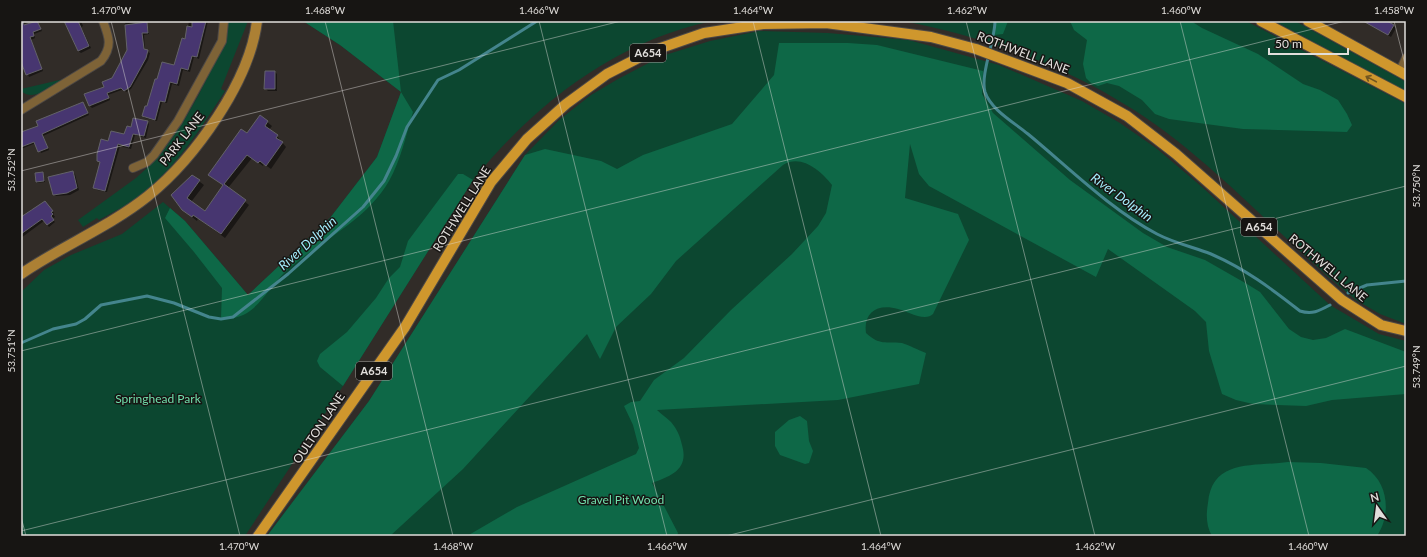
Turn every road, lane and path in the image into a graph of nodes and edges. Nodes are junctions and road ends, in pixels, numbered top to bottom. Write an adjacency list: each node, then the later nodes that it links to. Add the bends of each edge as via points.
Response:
1 (103, 21): 9 (street, via 110,45 101,61)
2 (224, 21): 10 (street, PARK LANE, via 222,41 178,121 154,155 147,162)
3 (257, 21): 11 (street, PARK LANE, via 251,51 229,100 175,171 141,200)
4 (1261, 21): 8 (main road, one-way to 4)
5 (1308, 21): 7 (main road)
6 (1406, 58): 7 (street)
7 (1403, 73)
8 (1406, 97)
9 (22, 109)
10 (133, 168)
11 (21, 274)
12 (425, 294): 13 (main road, ROTHWELL LANE / A654, via 491,182 527,139 566,104 602,78 652,51 711,32 763,24 826,23 931,37 1000,57 1067,83 1127,116 1176,154 1346,303 1381,325); 14 (main road, OULTON LANE / A654, via 405,327)
13 (1406, 331)
14 (258, 536)

